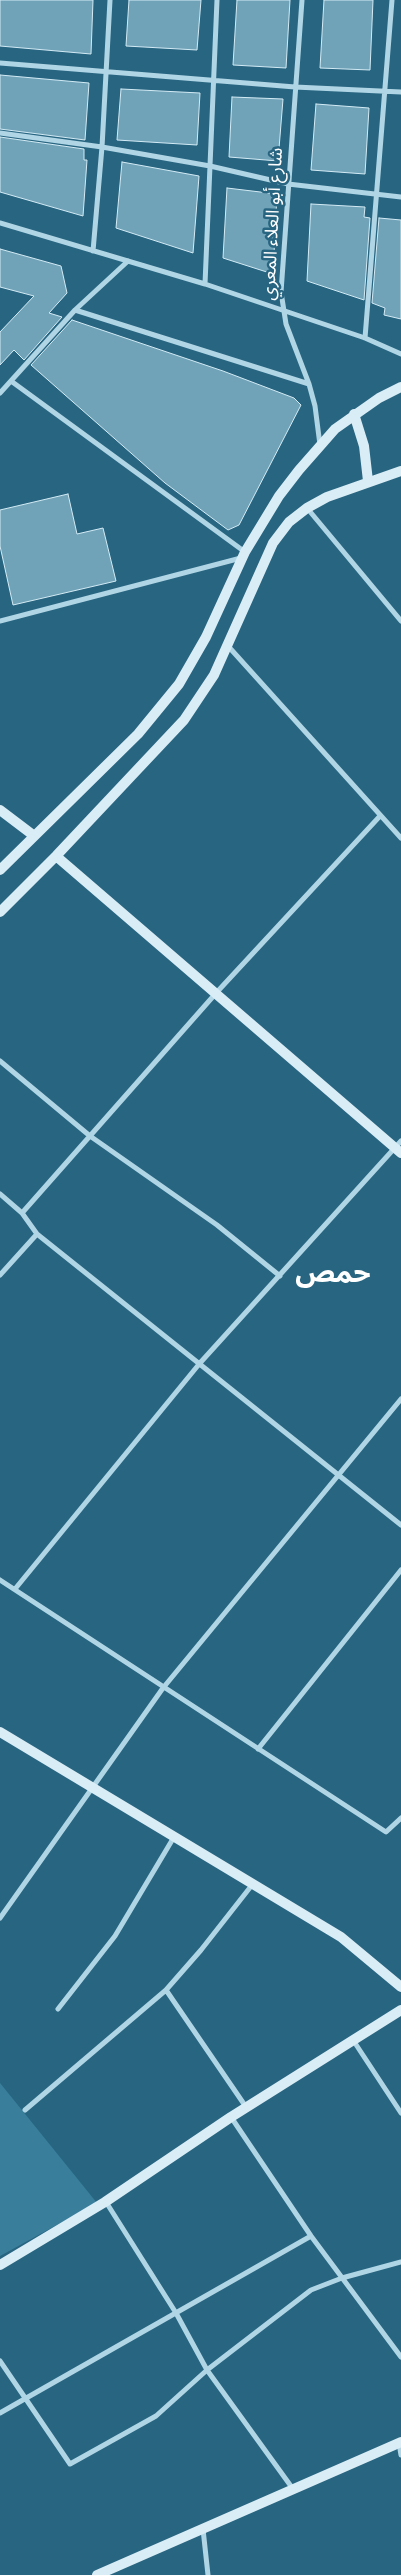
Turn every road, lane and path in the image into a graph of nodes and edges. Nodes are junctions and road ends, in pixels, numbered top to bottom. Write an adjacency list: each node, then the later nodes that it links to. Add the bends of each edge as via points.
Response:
1 (110, 0): 6 (street)
2 (217, 0): 7 (street)
3 (302, 0): 8 (street, شارع أبو العلاء المعري)
4 (392, 0): 9 (street)
5 (0, 63): 6 (street)
6 (106, 72): 7 (street); 12 (street)
7 (214, 79): 8 (street); 13 (street)
8 (296, 88): 9 (street); 14 (street, شارع أبو العلاء المعري)
9 (386, 91): 10 (street); 15 (street)
10 (401, 92)
11 (0, 133): 12 (street)
12 (102, 147): 13 (street); 18 (street)
13 (210, 166): 14 (street); 20 (street)
14 (288, 184): 15 (street); 21 (street, شارع أبو العلاء المعري, via 281,274)
15 (377, 194): 16 (street); 23 (street)
16 (401, 197)
17 (0, 223): 18 (street)
18 (93, 251): 19 (street)
19 (128, 261): 20 (street); 22 (street)
20 (206, 284): 21 (street)
21 (282, 309): 23 (street); 26 (street, شارع أبو العلاء المعري)
22 (75, 310): 25 (street); 26 (street)
23 (365, 338): 24 (street)
24 (401, 354)
25 (11, 381): 28 (street); 34 (street)
26 (309, 384): 30 (street, شارع أبو العلاء المعري)
27 (401, 387): 29 (main road)
28 (0, 393)
29 (354, 414): 30 (main road); 32 (main road, via 364,446)
30 (320, 445): 34 (main road, via 279,496)
31 (401, 471): 32 (main road)
32 (368, 481): 33 (main road)
33 (307, 508): 36 (street); 37 (main road, via 273,543)
34 (244, 555): 35 (street); 40 (main road, via 206,638 179,684 138,734)
35 (0, 621)
36 (401, 621)
37 (228, 646): 39 (street); 42 (main road, via 184,720)
38 (0, 810): 40 (main road)
39 (380, 816): 41 (street); 45 (street)
40 (33, 836): 43 (main road)
41 (401, 838)
42 (56, 856): 44 (main road); 45 (main road)
43 (0, 870)
44 (0, 912)
45 (217, 992): 47 (street); 48 (main road)
46 (0, 1062): 47 (street)
47 (90, 1136): 50 (street); 53 (street, via 217,1225)
48 (399, 1147): 53 (street)
49 (0, 1194): 50 (street)
50 (22, 1213): 51 (street)
51 (37, 1234): 52 (street); 54 (street)
52 (0, 1275)
53 (280, 1276): 54 (street)
54 (200, 1363): 56 (street); 60 (street)
55 (401, 1399): 56 (street)
56 (338, 1473): 57 (street); 61 (street)
57 (401, 1525)
58 (401, 1570): 63 (street)
59 (0, 1580): 60 (street)
60 (15, 1589): 61 (street)
61 (163, 1688): 63 (street); 64 (street)
62 (0, 1732): 64 (main road)
63 (258, 1749): 65 (street, via 386,1832)
64 (93, 1788): 66 (main road); 68 (street)
65 (401, 1818)
66 (174, 1837): 67 (main road); 71 (street, via 114,1936)
67 (252, 1884): 69 (main road, via 341,1937); 70 (street)
68 (0, 1918)
69 (401, 1987)
70 (166, 1990): 74 (street); 75 (street)
71 (58, 2009)
72 (401, 2010): 73 (main road)
73 (353, 2040): 74 (main road); 76 (street)
74 (246, 2108): 77 (main road)
75 (25, 2110)
76 (401, 2113)
77 (232, 2117): 78 (main road); 79 (street)
78 (106, 2202): 81 (main road); 83 (street)
79 (311, 2236): 82 (street); 83 (street)
80 (401, 2262): 82 (street)
81 (0, 2265)
82 (342, 2278): 84 (street); 86 (street, via 311,2290)
83 (176, 2313): 86 (street); 87 (street)
84 (401, 2357)
85 (0, 2361): 87 (street)
86 (207, 2370): 87 (street, via 156,2416 70,2464); 91 (street)
87 (25, 2400): 88 (street)
88 (0, 2413)
89 (400, 2442): 90 (street); 91 (main road)
90 (401, 2455)
91 (294, 2489): 92 (main road)
92 (203, 2528): 93 (main road); 94 (street)
93 (97, 2575)
94 (208, 2575)

